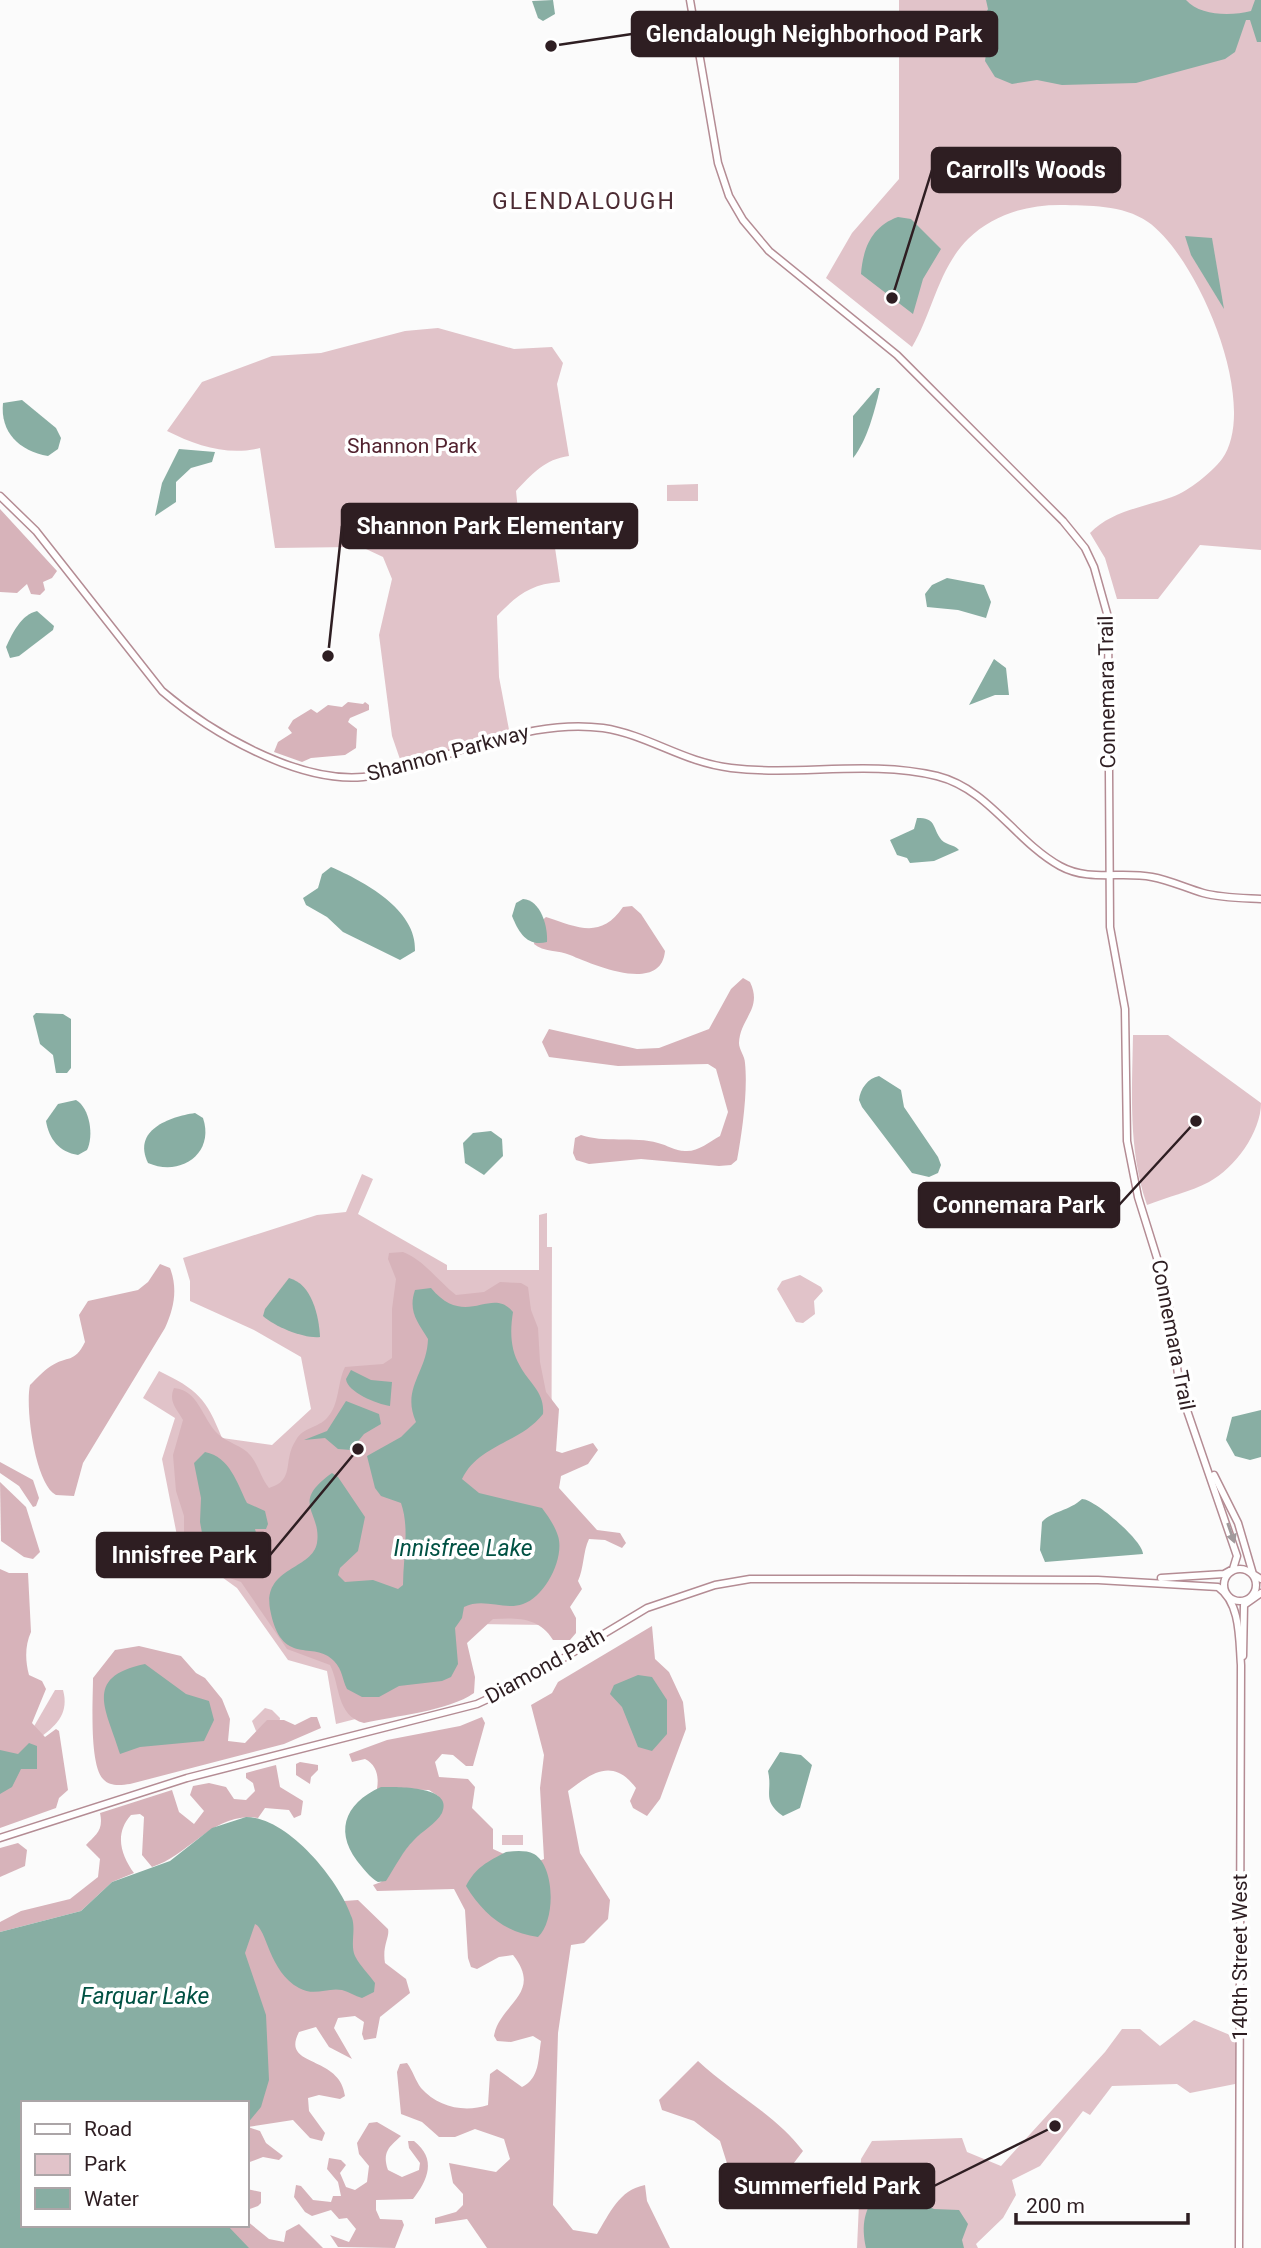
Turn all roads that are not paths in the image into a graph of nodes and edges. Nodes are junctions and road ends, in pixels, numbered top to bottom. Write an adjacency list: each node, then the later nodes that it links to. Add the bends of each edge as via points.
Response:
1 (690, 0): 3 (street, Connemara Trail, via 718,163 743,220 769,251 907,365 1051,508 1085,548 1108,617)
2 (0, 496): 3 (street, Shannon Parkway, via 36,531 162,691 179,706 261,754 297,770 361,777 541,728 602,728 705,765 882,769 937,776 971,790 1060,866)
3 (1109, 876): 4 (street, Shannon Parkway, via 1152,877 1206,894); 5 (street, Connemara Trail, via 1110,927 1125,1009 1126,1141 1167,1290 1180,1390)
4 (1261, 899)
5 (1201, 1448): 6 (street, Connemara Trail, one-way to 6, via 1234,1541 1237,1556); 7 (street, Connemara Trail, via 1238,1523)
6 (1230, 1572): 7 (street, Diamond Path); 8 (street, Diamond Path); 11 (street, via 1225,1584)
7 (1253, 1574): 9 (street); 12 (street, via 1256,1587)
8 (1098, 1580): 11 (street, Diamond Path, via 1205,1584); 14 (street, Diamond Path, via 750,1579 697,1589 647,1608 522,1683 470,1706 187,1777)
9 (1261, 1580)
10 (1261, 1592): 12 (street, Diamond Path)
11 (1228, 1596): 12 (street, Diamond Path, via 1238,1601); 13 (street, 140th Street West, via 1236,1616)
12 (1251, 1597): 13 (street, 140th Street West, via 1242,1611)
13 (1241, 1665): 15 (street, 140th Street West)
14 (0, 1838)
15 (1239, 2248)

